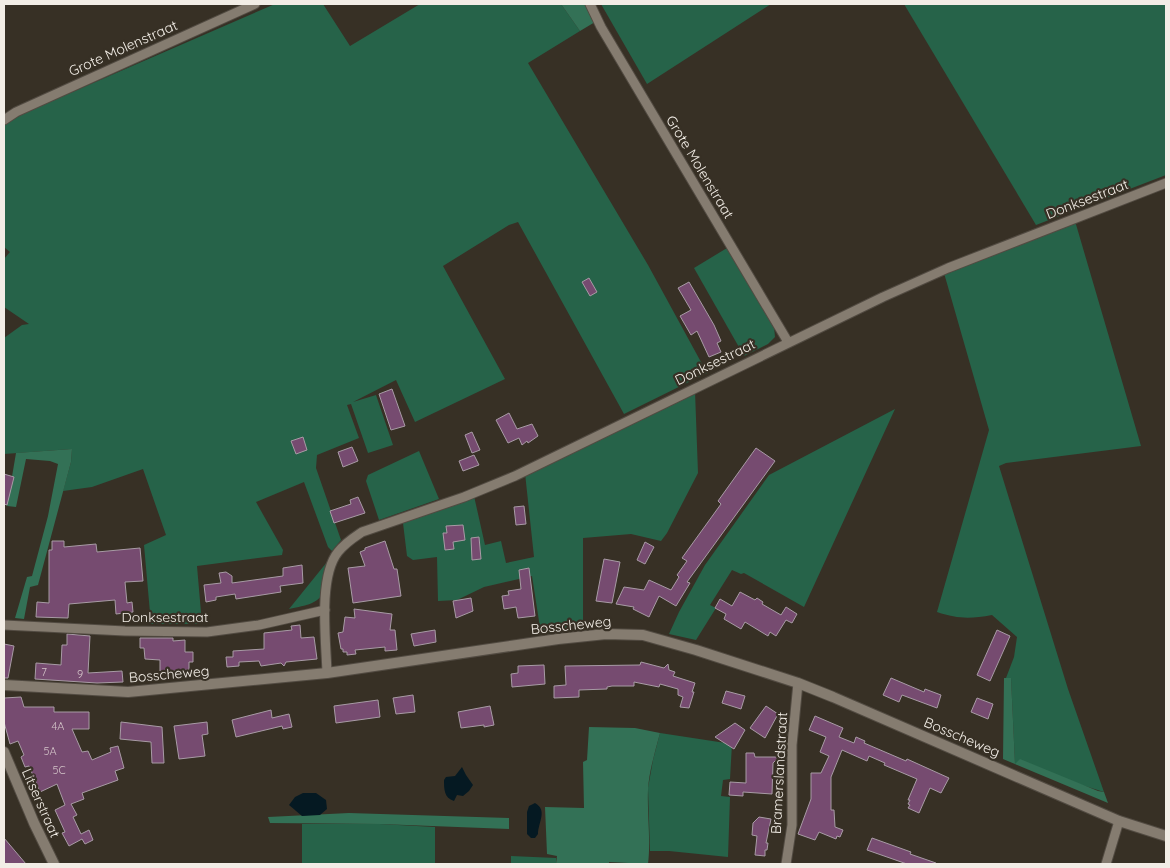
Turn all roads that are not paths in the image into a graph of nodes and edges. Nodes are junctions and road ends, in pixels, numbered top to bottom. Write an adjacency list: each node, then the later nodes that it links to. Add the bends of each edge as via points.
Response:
1 (255, 4): 3 (street, Grote Molenstraat)
2 (590, 4): 5 (street, Grote Molenstraat)
3 (4, 120)
4 (1166, 183): 5 (street, Donksestraat, via 948,268)
5 (788, 342): 6 (street, Donksestraat, via 515,476 362,532 347,542 331,565)
6 (325, 610): 7 (street, Donksestraat, via 259,625 207,632); 8 (street, Donksestraat)
7 (4, 625)
8 (327, 673): 9 (street, Bosscheweg, via 606,634 643,636); 10 (street, Bosscheweg, via 128,692)
9 (798, 683): 12 (street, Bosscheweg); 15 (street, Bramerslandstraat, via 792,745 792,826)
10 (4, 685)
11 (4, 752): 14 (street, Litserstraat)
12 (1119, 820): 13 (street, Bosscheweg); 16 (street)
13 (1166, 836)
14 (54, 864)
15 (786, 864)
16 (1106, 864)

